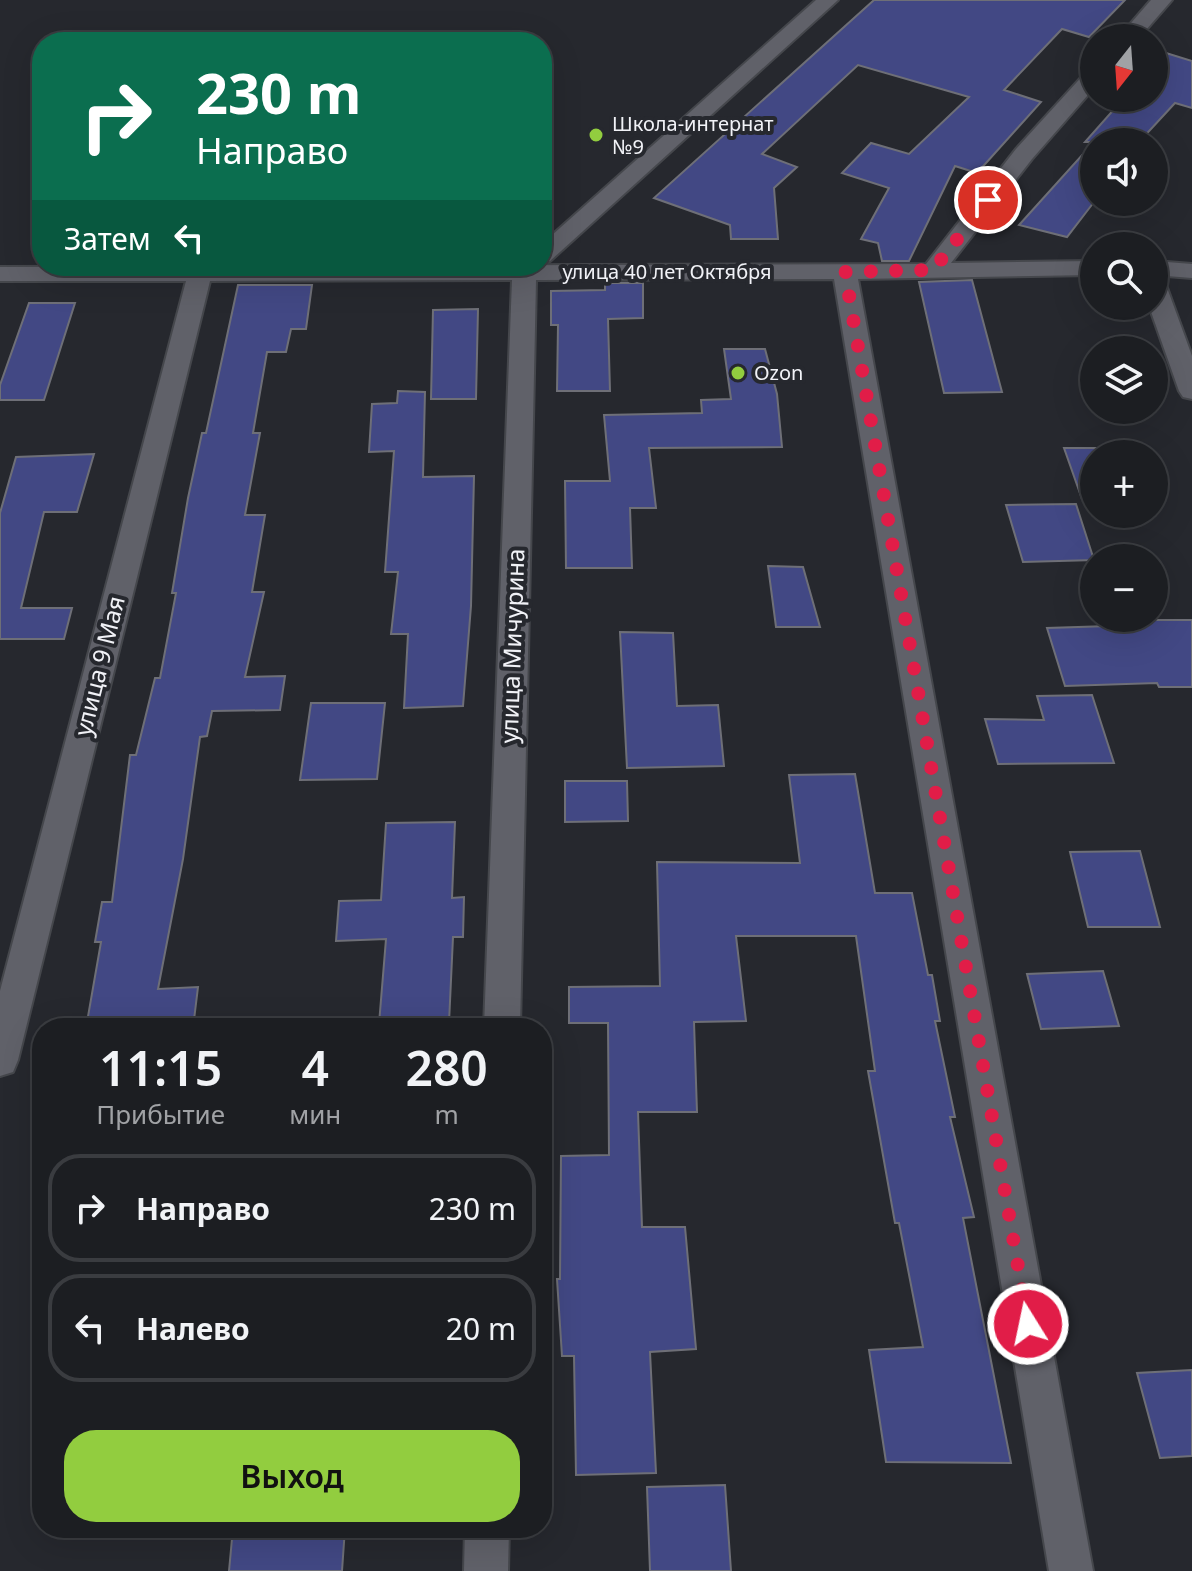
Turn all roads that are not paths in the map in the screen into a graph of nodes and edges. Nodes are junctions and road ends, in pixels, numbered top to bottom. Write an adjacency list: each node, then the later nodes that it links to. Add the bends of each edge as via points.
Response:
1 (828, 0): 5 (street)
2 (1162, 0): 3 (street)
3 (1141, 24)
4 (1080, 91): 9 (street)
5 (552, 246)
6 (552, 265): 11 (street, улица 40 лет Октября)
7 (1080, 268): 9 (street, улица 40 лет Октября)
8 (1168, 269): 10 (street)
9 (933, 270): 11 (street, улица 40 лет Октября)
10 (1192, 271)
11 (845, 272): 22 (street)
12 (0, 274): 13 (street, улица 40 лет Октября)
13 (32, 274)
14 (199, 276): 19 (street, улица 9 Мая)
15 (532, 276): 18 (street, улица Мичурина)
16 (1167, 320): 17 (street)
17 (1192, 391)
18 (502, 1018)
19 (0, 1060)
20 (487, 1538): 21 (street)
21 (486, 1571)
22 (1071, 1571)

